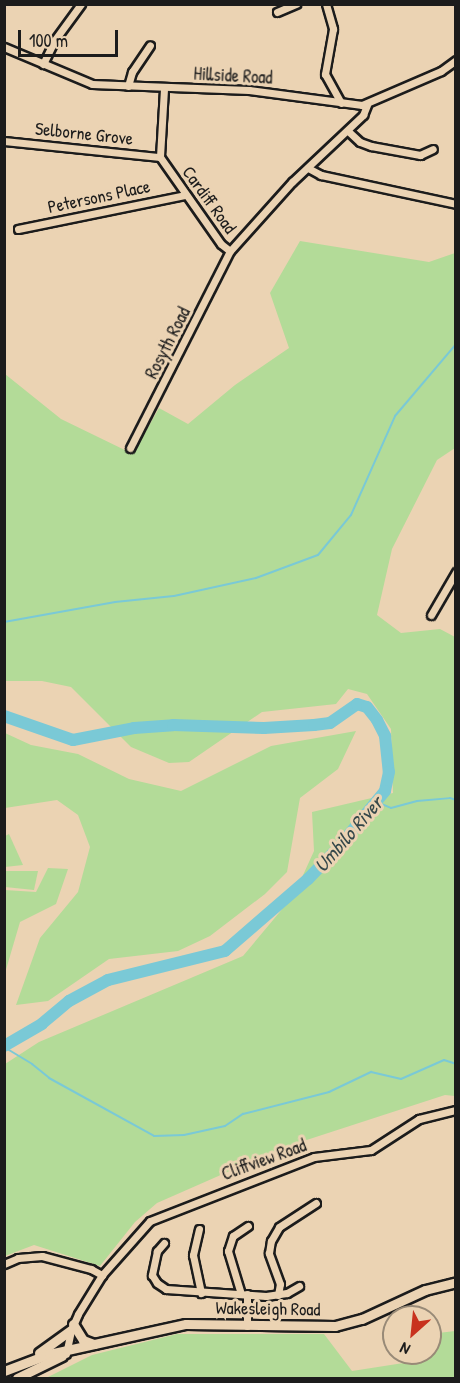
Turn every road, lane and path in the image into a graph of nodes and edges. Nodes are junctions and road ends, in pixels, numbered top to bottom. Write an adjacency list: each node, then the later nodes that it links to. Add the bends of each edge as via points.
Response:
1 (81, 4): 8 (street, via 54,41)
2 (296, 4): 4 (street)
3 (326, 4): 11 (street, via 333,29 325,74)
4 (277, 12)
5 (150, 45): 9 (street, via 132,72)
6 (4, 46): 8 (street, Hillside Road)
7 (456, 60): 12 (street, Hillside Road)
8 (43, 64): 9 (street, Hillside Road, via 92,84)
9 (128, 86): 10 (street, Hillside Road)
10 (164, 89): 11 (street, Hillside Road, via 249,90); 16 (street, Cardiff Road)
11 (341, 103): 12 (street, Hillside Road)
12 (367, 105): 13 (street, Cardiff Road)
13 (348, 131): 15 (street, via 371,146 420,155); 17 (street, Cardiff Road)
14 (4, 141): 16 (street, Selborne Grove)
15 (433, 149)
16 (160, 157): 18 (street, Cardiff Road)
17 (308, 168): 19 (street, via 321,175); 21 (street, Cardiff Road)
18 (185, 195): 20 (street, Petersons Place); 21 (street, Cardiff Road, via 220,244)
19 (456, 204)
20 (18, 229)
21 (230, 251): 22 (street, Rosyth Road)
22 (130, 448)
23 (456, 572): 24 (street)
24 (431, 615)
25 (456, 1110): 31 (street, Cliffview Road, via 419,1119 371,1150 314,1157 160,1215 142,1227)
26 (316, 1203): 36 (street, via 279,1227 271,1241 269,1253 280,1284)
27 (248, 1226): 35 (street, via 233,1236 228,1251)
28 (199, 1229): 34 (street, via 193,1255)
29 (164, 1243): 34 (street, via 153,1271 157,1283 170,1290)
30 (4, 1264): 31 (street, via 42,1256)
31 (102, 1275): 38 (street, Cliffview Road)
32 (456, 1282): 37 (main road, Wakesleigh Road, via 425,1290 374,1315 335,1326)
33 (299, 1286): 36 (street)
34 (201, 1293): 35 (street)
35 (244, 1294): 36 (street); 37 (street)
36 (278, 1295)
37 (247, 1326): 39 (main road, Wakesleigh Road, via 186,1324)
38 (72, 1327): 39 (main road); 40 (street, Cliffview Road); 41 (main road)
39 (94, 1345): 40 (main road, Wakesleigh Road)
40 (69, 1351): 41 (main road, Wakesleigh Road); 43 (main road, Wakesleigh Road)
41 (22, 1364): 42 (main road, Wakesleigh Road)
42 (4, 1371)
43 (17, 1378)

